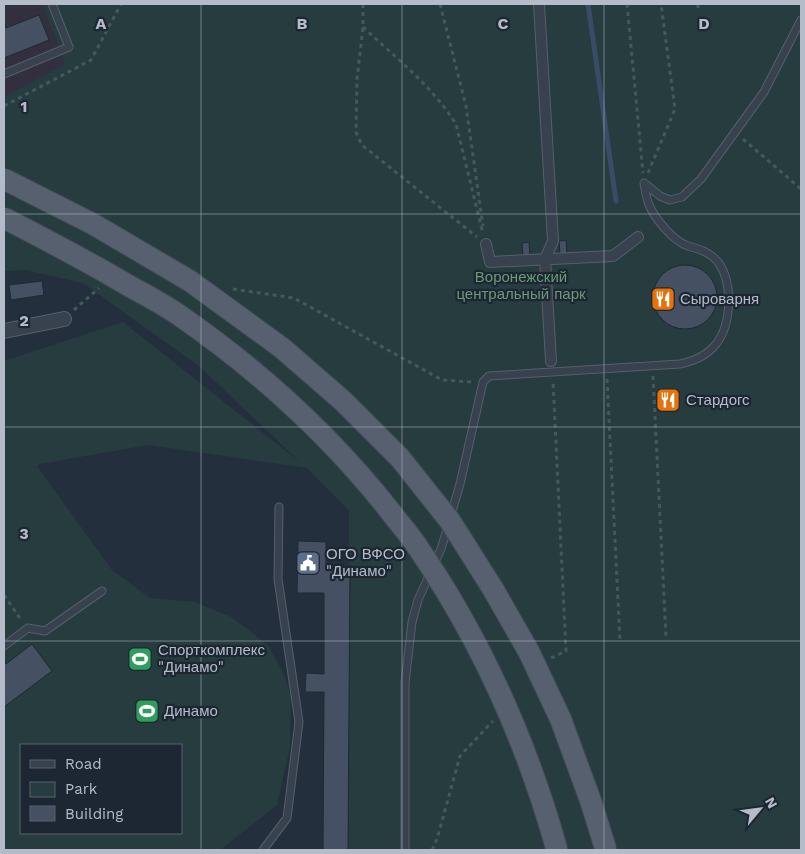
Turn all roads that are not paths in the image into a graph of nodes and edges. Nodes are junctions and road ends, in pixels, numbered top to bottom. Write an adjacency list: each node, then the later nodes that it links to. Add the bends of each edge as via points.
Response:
1 (52, 4): 4 (lane, via 69,47)
2 (538, 4): 9 (street, via 553,241)
3 (801, 20): 17 (lane, via 764,92 702,179 682,197 670,200 644,183 648,203 659,222 679,241 708,253 722,268 728,292 727,315 723,334 716,346 705,355 680,364 495,375 482,382 460,484 441,549 418,600 412,622 405,683)
4 (4, 74)
5 (4, 179): 19 (main road, bridge, via 93,224 190,281 282,348 343,401 400,458 450,521 530,652 561,720)
6 (4, 218): 18 (main road, bridge, via 73,253 175,313 260,377 314,426 370,486 416,545 457,610 491,675 520,739)
7 (638, 237): 9 (street, via 613,256)
8 (486, 244): 9 (street, via 490,262)
9 (545, 259): 12 (street)
10 (64, 319): 11 (street)
11 (4, 331)
12 (552, 361)
13 (279, 506): 16 (lane, via 278,579 299,722 287,818)
14 (102, 591): 15 (lane, via 45,631 28,628)
15 (4, 646)
16 (262, 850)
17 (406, 850)
18 (557, 850)
19 (606, 850)

